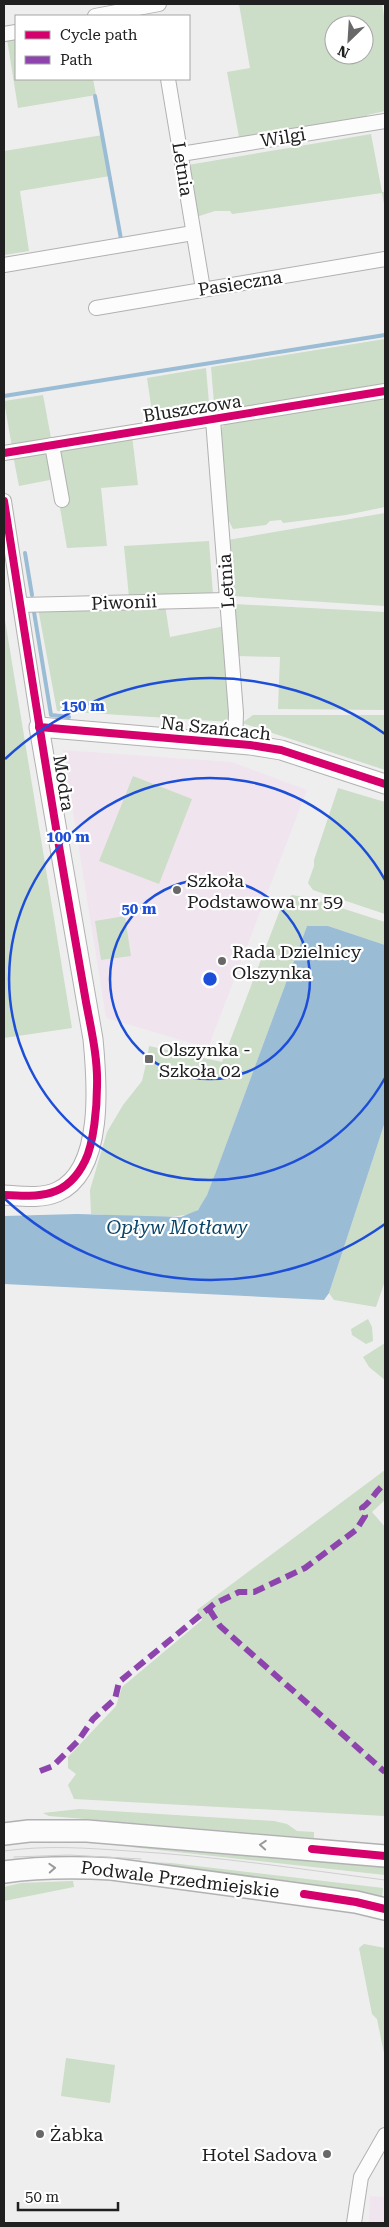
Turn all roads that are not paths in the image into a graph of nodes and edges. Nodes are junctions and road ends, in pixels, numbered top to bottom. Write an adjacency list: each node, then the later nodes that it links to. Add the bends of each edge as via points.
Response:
1 (157, 7): 2 (street)
2 (102, 15)
3 (168, 80): 5 (street, Letnia)
4 (385, 121): 5 (street, Wilgi)
5 (181, 154): 6 (street, Letnia)
6 (193, 233): 8 (street); 9 (street, Letnia)
7 (385, 259): 9 (street, Pasieczna)
8 (4, 265)
9 (203, 289): 10 (street, Pasieczna)
10 (96, 308)
11 (385, 391): 12 (street, Bluszczowa)
12 (213, 420): 13 (street, Bluszczowa); 17 (street, Letnia)
13 (52, 445): 14 (street, Bluszczowa); 15 (street)
14 (4, 453)
15 (62, 500)
16 (4, 501): 18 (street, Modra)
17 (227, 600): 18 (street, Piwonii); 20 (street, Letnia, via 236,713)
18 (20, 605): 19 (street, Modra)
19 (39, 727): 20 (street, Na Szańcach); 22 (street, Modra, via 93,1038 98,1086 90,1148 70,1184 57,1192 33,1197)
20 (235, 743): 21 (street, Na Szańcach, via 281,750)
21 (385, 784)
22 (4, 1195)
23 (4, 1834): 24 (main road, Podwale Przedmiejskie, one-way to 23, via 87,1831)
24 (385, 1856)
25 (4, 1872): 26 (main road, Podwale Przedmiejskie, one-way to 26, via 72,1867 112,1869 347,1900)
26 (385, 1909)
27 (385, 2135): 28 (street, via 361,2177)
28 (354, 2223)

